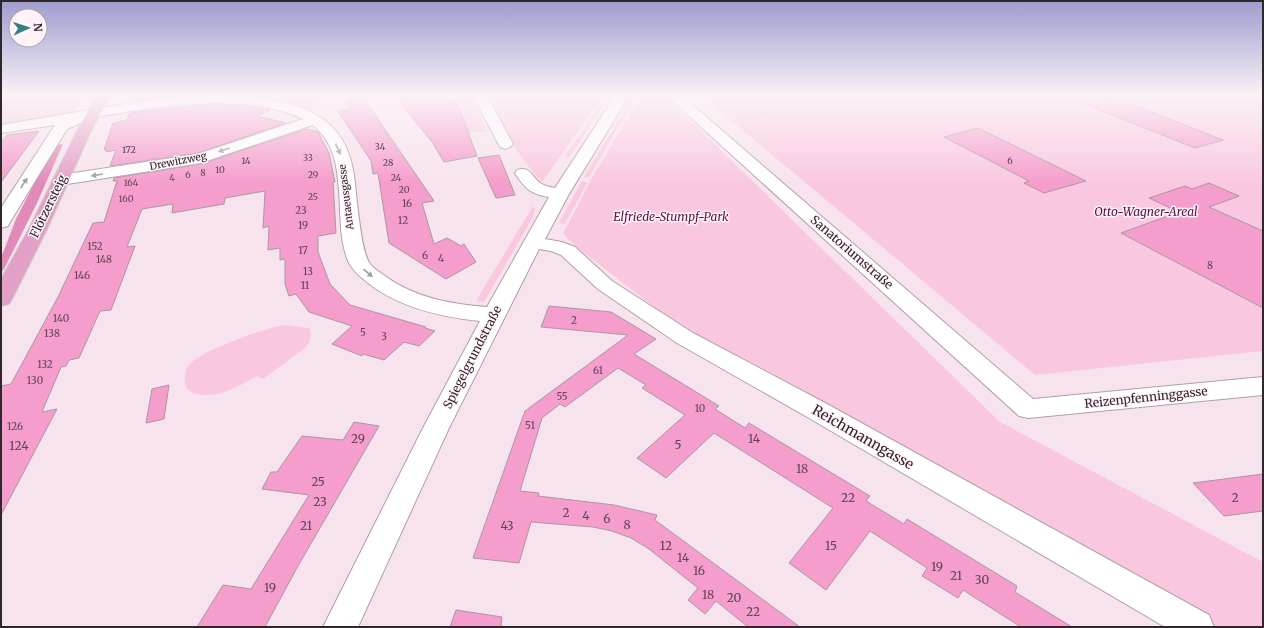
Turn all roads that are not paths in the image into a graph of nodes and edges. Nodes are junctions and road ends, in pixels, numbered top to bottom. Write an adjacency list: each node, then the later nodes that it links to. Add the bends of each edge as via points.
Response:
1 (22, 125): 9 (street)
2 (63, 125): 14 (street, one-way to 2)
3 (88, 125): 12 (main road, Flötzersteig)
4 (298, 125): 12 (street, Drewitzweg, one-way to 12, via 201,158)
5 (320, 125): 17 (street, Antaeusgasse, one-way to 17, via 331,135 341,154 351,236 361,266 384,286 428,305)
6 (495, 125): 10 (street)
7 (603, 125): 13 (street, Spiegelgrundstraße)
8 (707, 125): 19 (street, Sanatoriumstraße)
9 (1, 129)
10 (505, 144)
11 (523, 173): 13 (street, via 530,184 540,191)
12 (61, 180): 16 (main road, Flötzersteig)
13 (560, 194): 15 (street, Spiegelgrundstraße)
14 (2, 218)
15 (535, 243): 17 (street, Spiegelgrundstraße); 21 (street, Reichmanngasse, via 568,250 605,285 685,338)
16 (1, 299)
17 (494, 315): 20 (street, Spiegelgrundstraße)
18 (1263, 386): 19 (street, Reizenpfenninggasse)
19 (1028, 409)
20 (340, 627)
21 (1197, 627)

